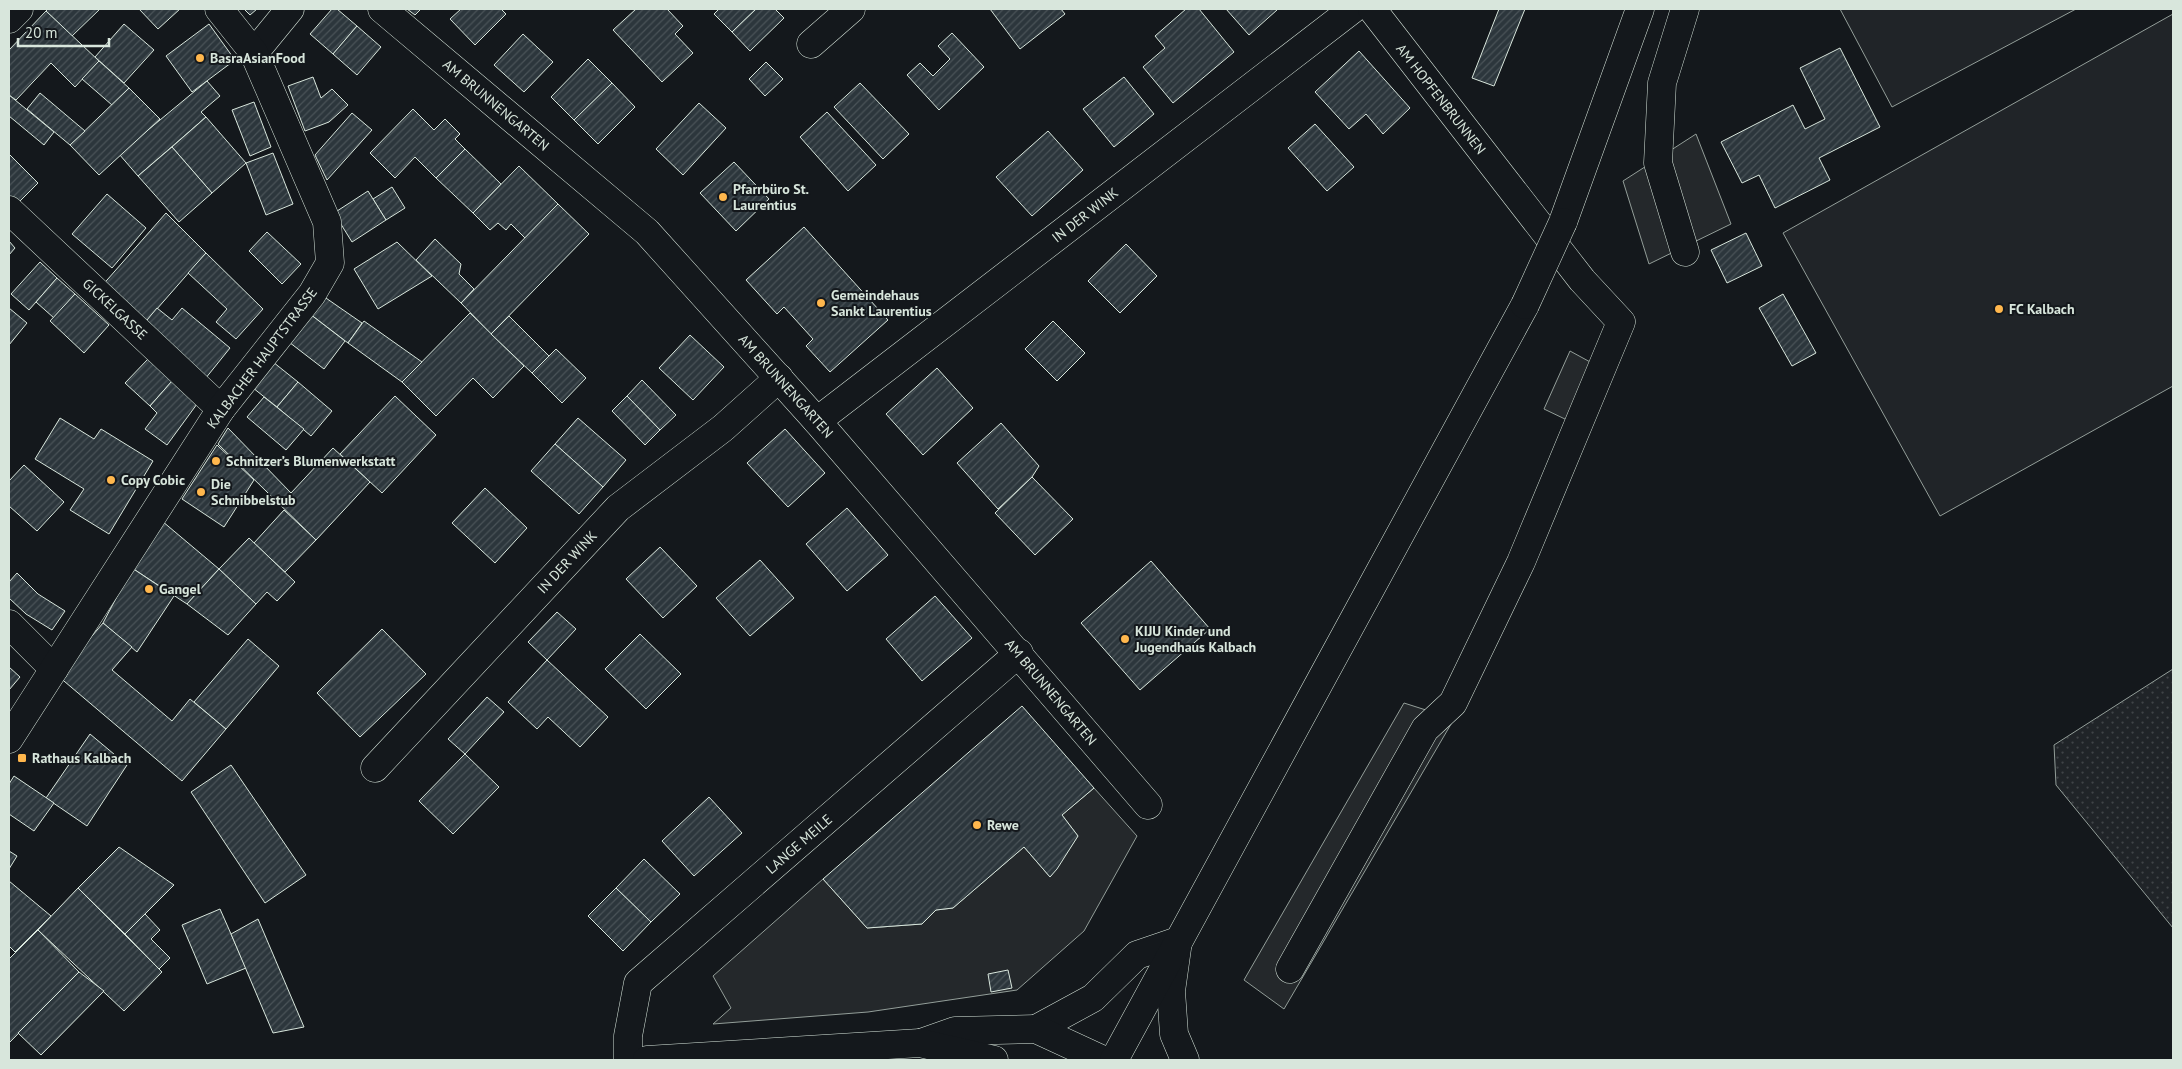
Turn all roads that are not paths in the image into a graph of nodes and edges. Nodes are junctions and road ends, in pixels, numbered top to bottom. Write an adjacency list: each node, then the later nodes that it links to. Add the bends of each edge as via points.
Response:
1 (18, 9): 10 (street)
2 (219, 9): 12 (street, KALBACHER HAUPTSTRASSE)
3 (290, 9): 12 (street)
4 (382, 9): 15 (street, AM BRUNNENGARTEN, via 647,232)
5 (851, 9): 11 (street)
6 (1353, 9): 17 (street, IN DER WINK)
7 (1372, 9): 25 (street, AM HOPFENBRUNNEN, via 1582,280 1621,322 1521,562 1453,703 1425,729)
8 (1640, 9): 24 (street, bridge, via 1563,222 1525,305)
9 (1685, 9): 14 (street, via 1662,83 1658,163)
10 (9, 19)
11 (811, 44)
12 (254, 53): 16 (street, KALBACHER HAUPTSTRASSE, via 327,222 330,263 312,294)
13 (9, 210): 16 (street, GICKELGASSE)
14 (1685, 252)
15 (779, 378): 17 (street, AM BRUNNENGARTEN); 22 (street, IN DER WINK, via 724,428 618,508)
16 (221, 409): 20 (street, KALBACHER HAUPTSTRASSE)
17 (817, 421): 19 (street, AM BRUNNENGARTEN)
18 (9, 624): 20 (street)
19 (1019, 653): 23 (street, AM BRUNNENGARTEN); 29 (street, LANGE MEILE, via 638,982 628,1036)
20 (54, 669): 21 (street, KALBACHER HAUPTSTRASSE)
21 (9, 739)
22 (375, 768)
23 (1148, 805)
24 (1178, 941): 26 (street, via 1138,955 1093,998); 32 (street); 33 (street, via 1172,992 1174,1034)
25 (1290, 968)
26 (1036, 1029): 27 (street, via 955,1031); 31 (street)
27 (920, 1043): 28 (street); 30 (street)
28 (982, 1058)
29 (628, 1060)
30 (647, 1060)
31 (1103, 1060)
32 (1114, 1060)
33 (1185, 1060)

